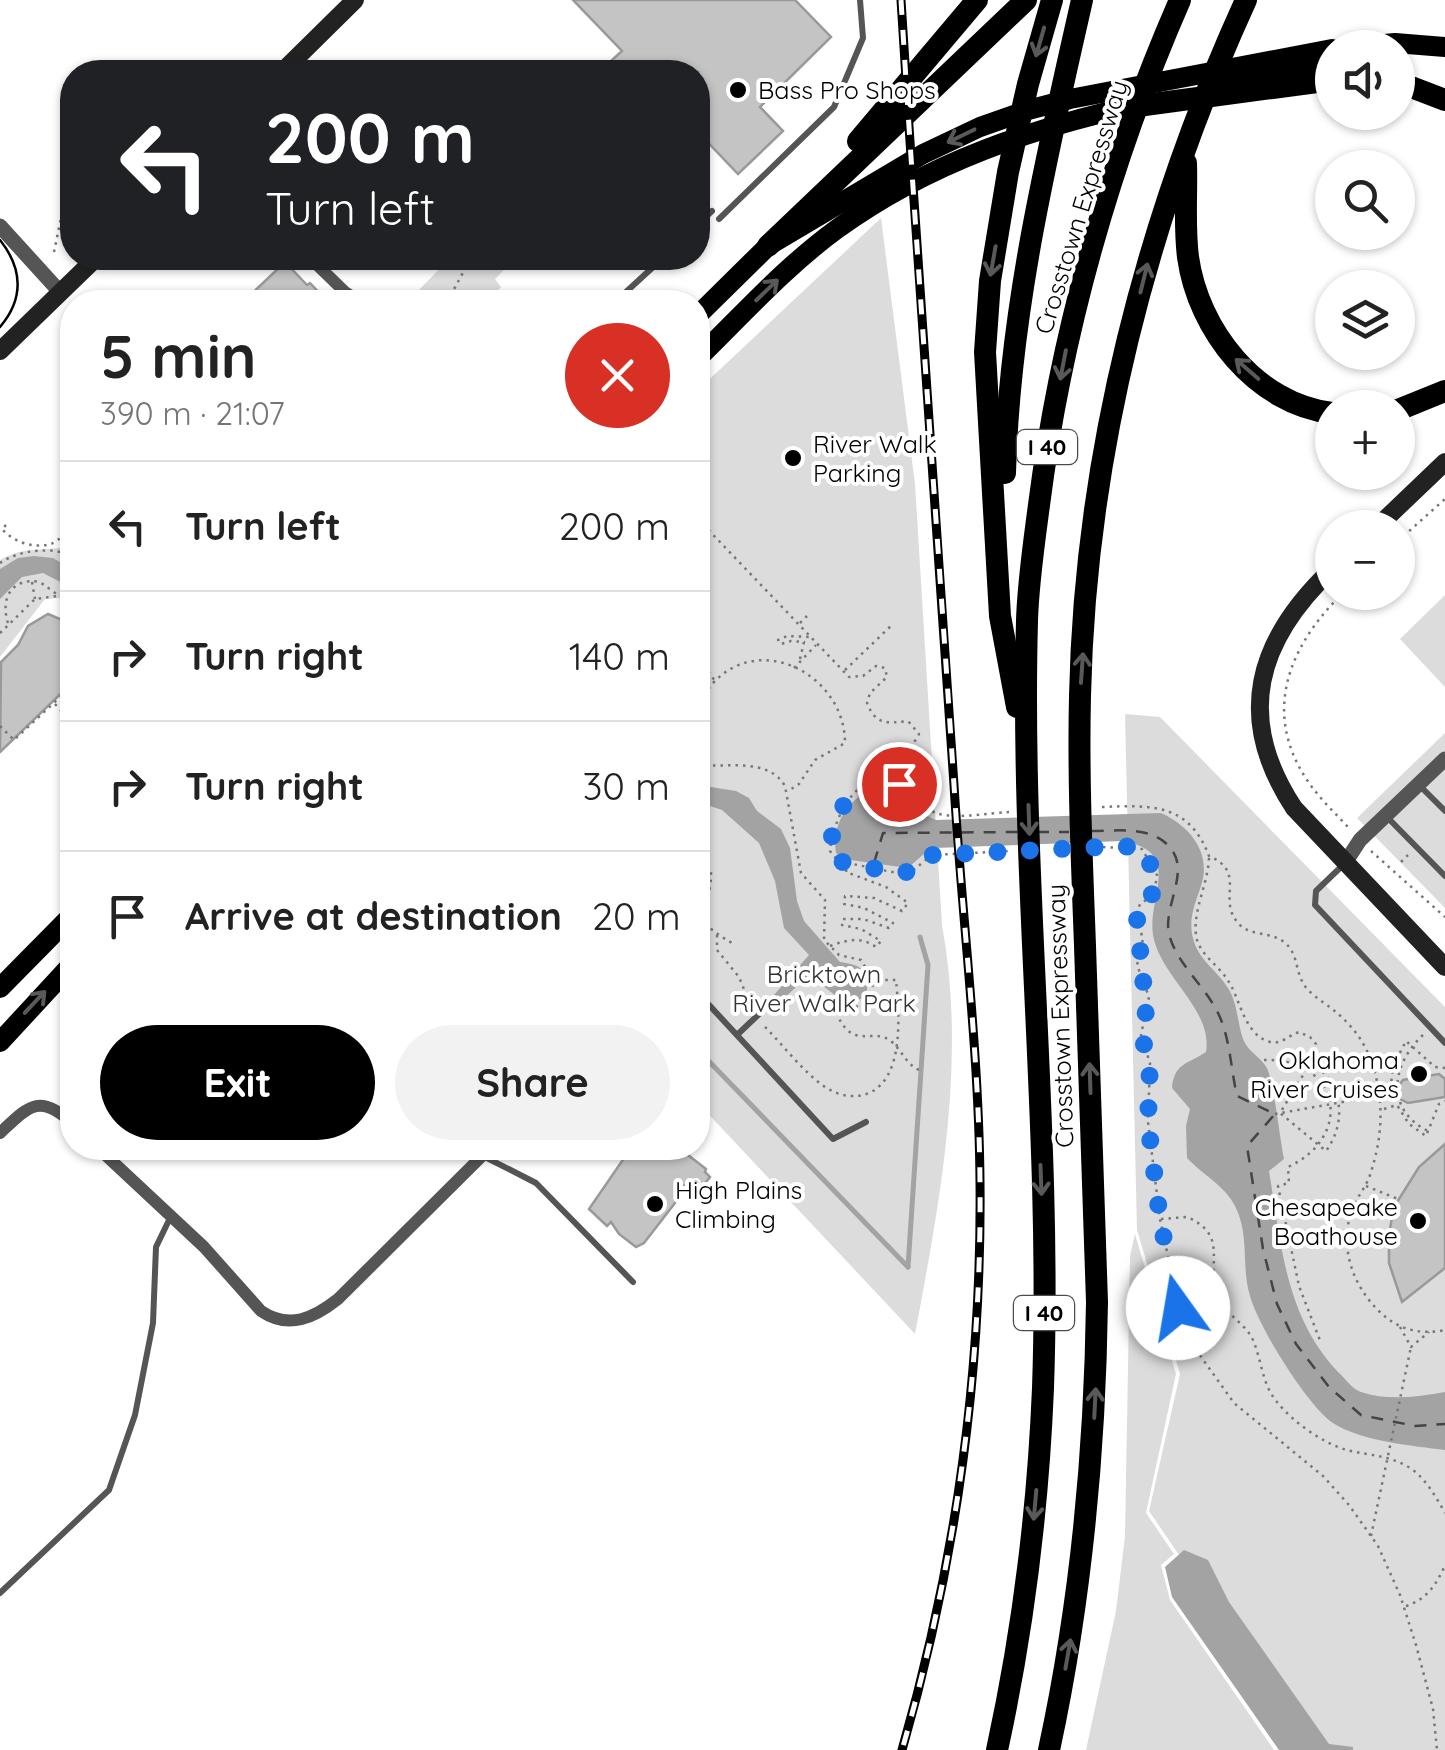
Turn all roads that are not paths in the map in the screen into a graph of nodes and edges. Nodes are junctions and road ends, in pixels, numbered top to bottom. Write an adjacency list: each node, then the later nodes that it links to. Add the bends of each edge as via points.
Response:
1 (355, 0): 12 (main road)
2 (860, 0): 20 (lane, via 863,38 834,107)
3 (978, 0): 22 (highway)
4 (1026, 0): 22 (highway)
5 (1052, 0): 39 (highway, one-way to 39, via 1024,101 990,281 985,352)
6 (1082, 0): 39 (highway, via 1024,283 1006,448)
7 (1180, 0): 41 (highway, Crosstown Expressway / I 40, one-way to 41, via 1109,192 1065,356 1027,617)
8 (1246, 0): 19 (highway, Crosstown Expressway / I 40)
9 (1415, 46): 10 (main road)
10 (1445, 48)
11 (1415, 57): 13 (main road)
12 (294, 60)
13 (1445, 60)
14 (1315, 64): 22 (main road, one-way to 22, via 1028,110 922,154)
15 (1315, 65): 18 (highway)
16 (1415, 89): 17 (highway)
17 (1445, 100)
18 (1126, 107): 31 (main road, one-way to 18, via 782,275 882,199 984,149)
19 (1186, 148): 35 (highway, one-way to 19, via 1248,372 1203,309 1188,258); 66 (highway, Crosstown Expressway / I 40, one-way to 19, via 1071,1637 1096,1397 1080,695 1088,579 1118,380)
20 (720, 219)
21 (0, 226): 29 (street)
22 (768, 246): 30 (main road)
23 (83, 270): 26 (main road)
24 (322, 270): 27 (street)
25 (650, 270): 28 (lane)
26 (62, 290)
27 (343, 290)
28 (629, 290)
29 (60, 292): 32 (main road)
30 (710, 303)
31 (710, 346)
32 (0, 351)
33 (1445, 391): 34 (highway)
34 (1415, 403)
35 (1315, 408)
36 (1445, 462): 37 (main road)
37 (1395, 510)
38 (1315, 585): 45 (main road, via 1278,634 1262,685 1261,730 1282,789)
39 (1000, 616): 41 (highway)
40 (1445, 760): 42 (street)
41 (1028, 767): 65 (highway, Crosstown Expressway / I 40, one-way to 65, via 1043,1387 1031,1554)
42 (1418, 784): 43 (lane); 44 (street)
43 (1445, 811)
44 (1386, 816): 45 (street); 46 (lane)
45 (1345, 863): 48 (main road); 55 (lane, via 1316,891 1315,905)
46 (1445, 876)
47 (60, 927): 50 (main road)
48 (1445, 967)
49 (60, 977): 54 (main road, one-way to 49)
50 (0, 988)
51 (776, 998): 53 (lane)
52 (710, 1005): 53 (lane)
53 (738, 1034): 57 (lane, via 833,1139)
54 (0, 1042)
55 (1445, 1043)
56 (60, 1112): 58 (street, via 42,1104 26,1109)
57 (866, 1122)
58 (0, 1134)
59 (111, 1160): 62 (street)
60 (477, 1160): 62 (street, via 338,1299 290,1322 261,1311)
61 (500, 1160): 63 (lane, via 536,1183)
62 (171, 1216): 64 (lane, via 156,1247 154,1323 134,1415 109,1490)
63 (632, 1282)
64 (0, 1593)
65 (997, 1750)
66 (1049, 1750)

